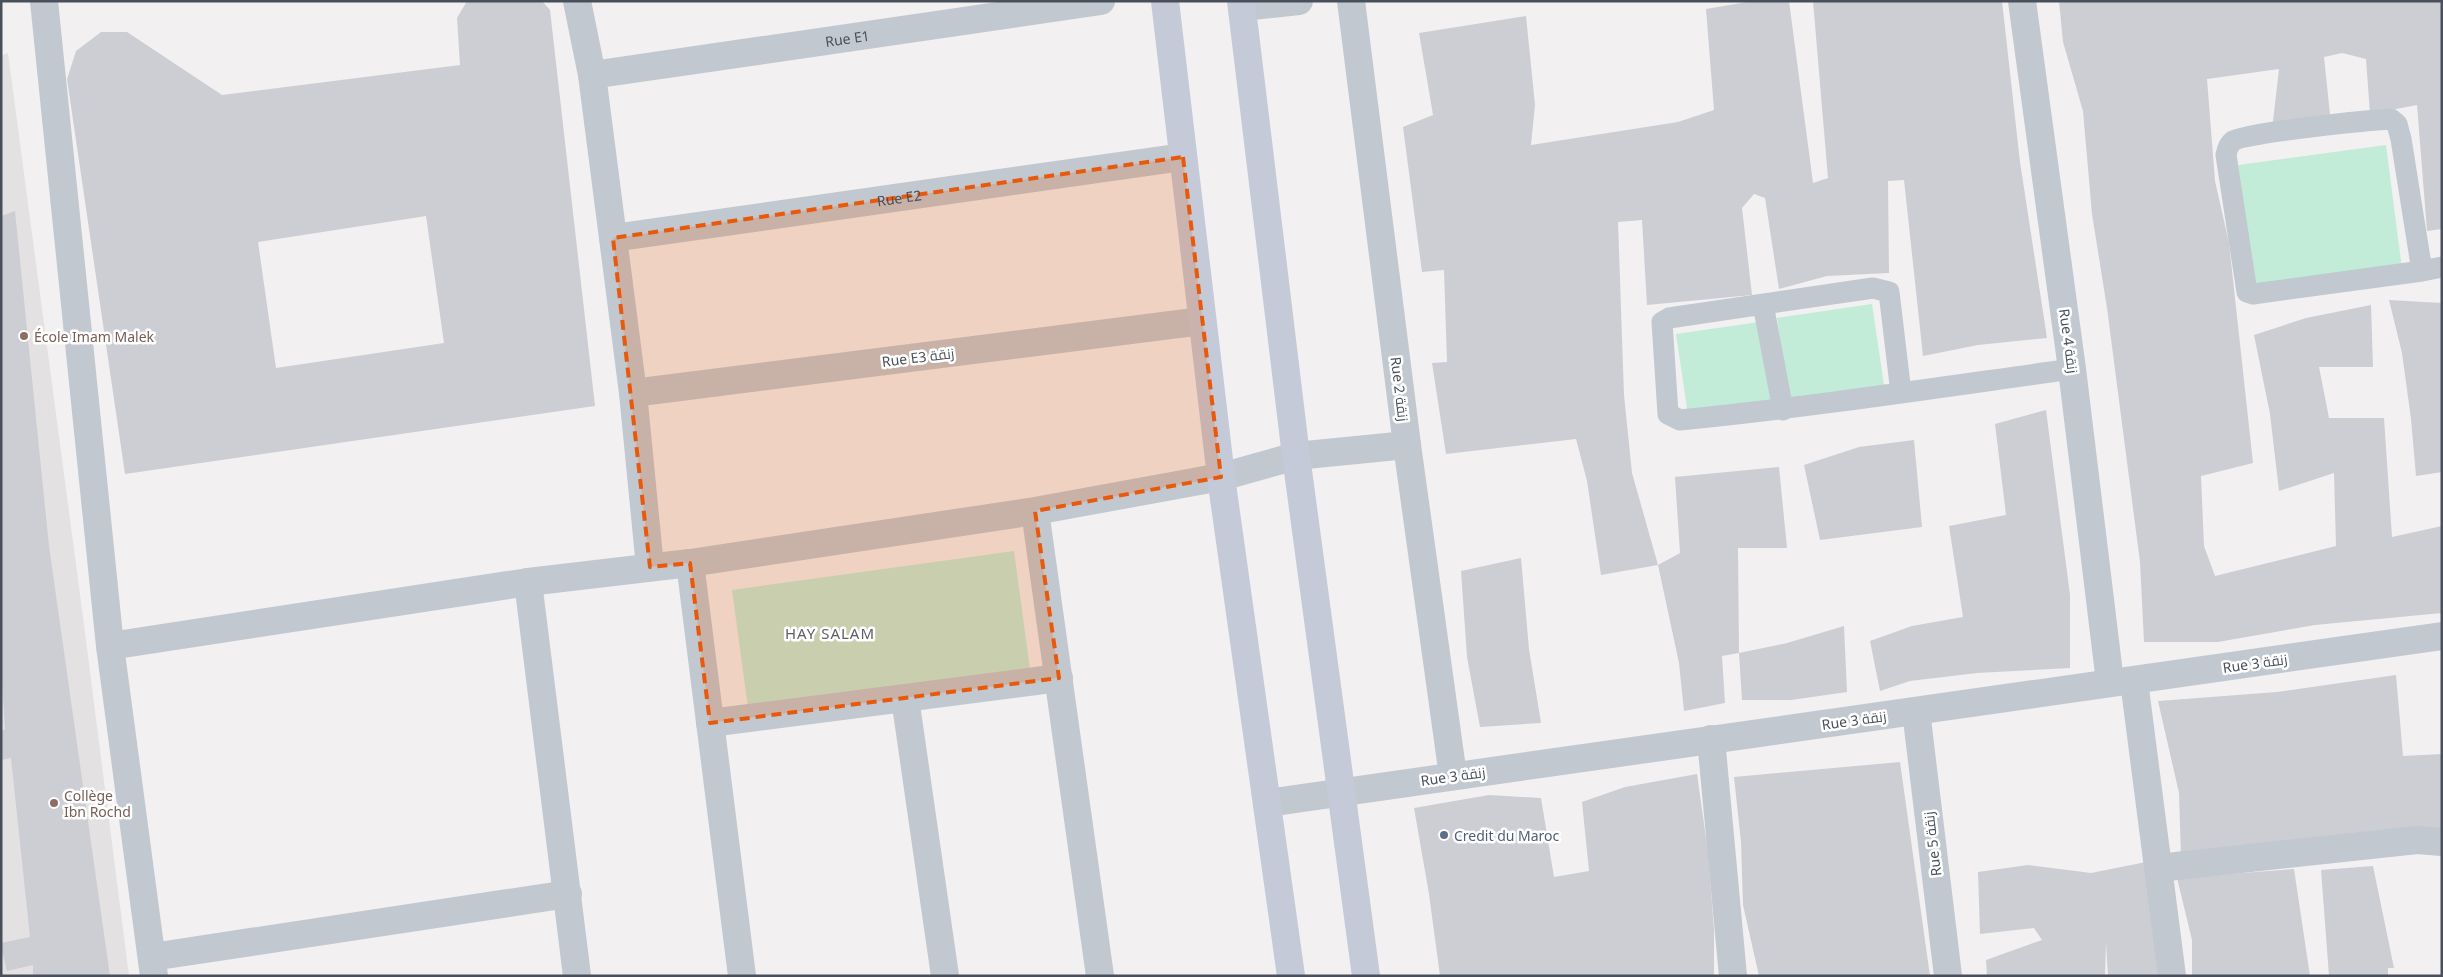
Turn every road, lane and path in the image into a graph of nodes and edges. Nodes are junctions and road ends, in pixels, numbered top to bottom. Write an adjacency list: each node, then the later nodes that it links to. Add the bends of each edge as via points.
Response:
1 (44, 1): 27 (street)
2 (577, 1): 9 (street)
3 (1101, 1): 9 (street, Rue E1)
4 (1165, 1): 10 (main road)
5 (1299, 1): 8 (street)
6 (1351, 1): 19 (street, Rue 2 زنقة)
7 (2022, 1): 15 (street, Rue 4 زنقة)
8 (1241, 4): 20 (main road)
9 (592, 75): 11 (street)
10 (1183, 156): 11 (street, Rue E2); 14 (main road)
11 (613, 238): 16 (street)
12 (2432, 269): 12 (lane, via 2397,124 2391,119 2259,134 2233,140 2228,147 2226,155 2247,292 2254,294)
13 (1763, 304): 17 (lane, via 1873,288 1889,292); 18 (lane); 18 (lane, via 1669,318 1662,322 1668,414 1680,420)
14 (1202, 321): 16 (street, Rue E3 زنقة); 21 (main road)
15 (2072, 368): 17 (lane); 29 (street, Rue 4 زنقة)
16 (633, 393): 24 (street)
17 (1901, 393): 18 (lane)
18 (1783, 410)
19 (1407, 445): 20 (street); 34 (street, Rue 2 زنقة)
20 (1296, 456): 21 (street); 35 (main road)
21 (1221, 477): 22 (street); 36 (main road)
22 (1035, 511): 23 (street); 28 (street)
23 (690, 563): 24 (street); 32 (street)
24 (650, 567): 25 (street)
25 (528, 582): 27 (street); 39 (street)
26 (2442, 636): 29 (street, Rue 3 زنقة)
27 (110, 646): 40 (street)
28 (1059, 678): 30 (street); 44 (street)
29 (2122, 681): 31 (street, Rue 3 زنقة); 38 (street, Rue 4 زنقة)
30 (906, 698): 32 (street); 43 (street)
31 (1916, 711): 33 (street, Rue 3 زنقة); 48 (street, Rue 5 زنقة)
32 (710, 723): 42 (street)
33 (1711, 740): 34 (street, Rue 3 زنقة); 47 (street)
34 (1453, 776): 35 (street, Rue 3 زنقة)
35 (1342, 791): 36 (street, Rue 3 زنقة); 46 (main road)
36 (1267, 803): 45 (main road)
37 (2442, 842): 38 (street, via 2417,840)
38 (2158, 868): 49 (street, Rue 4 زنقة)
39 (568, 894): 40 (street); 41 (street)
40 (153, 966)
41 (577, 976)
42 (742, 976)
43 (945, 976)
44 (1100, 976)
45 (1291, 976)
46 (1366, 976)
47 (1733, 976)
48 (1948, 976)
49 (2172, 976)

